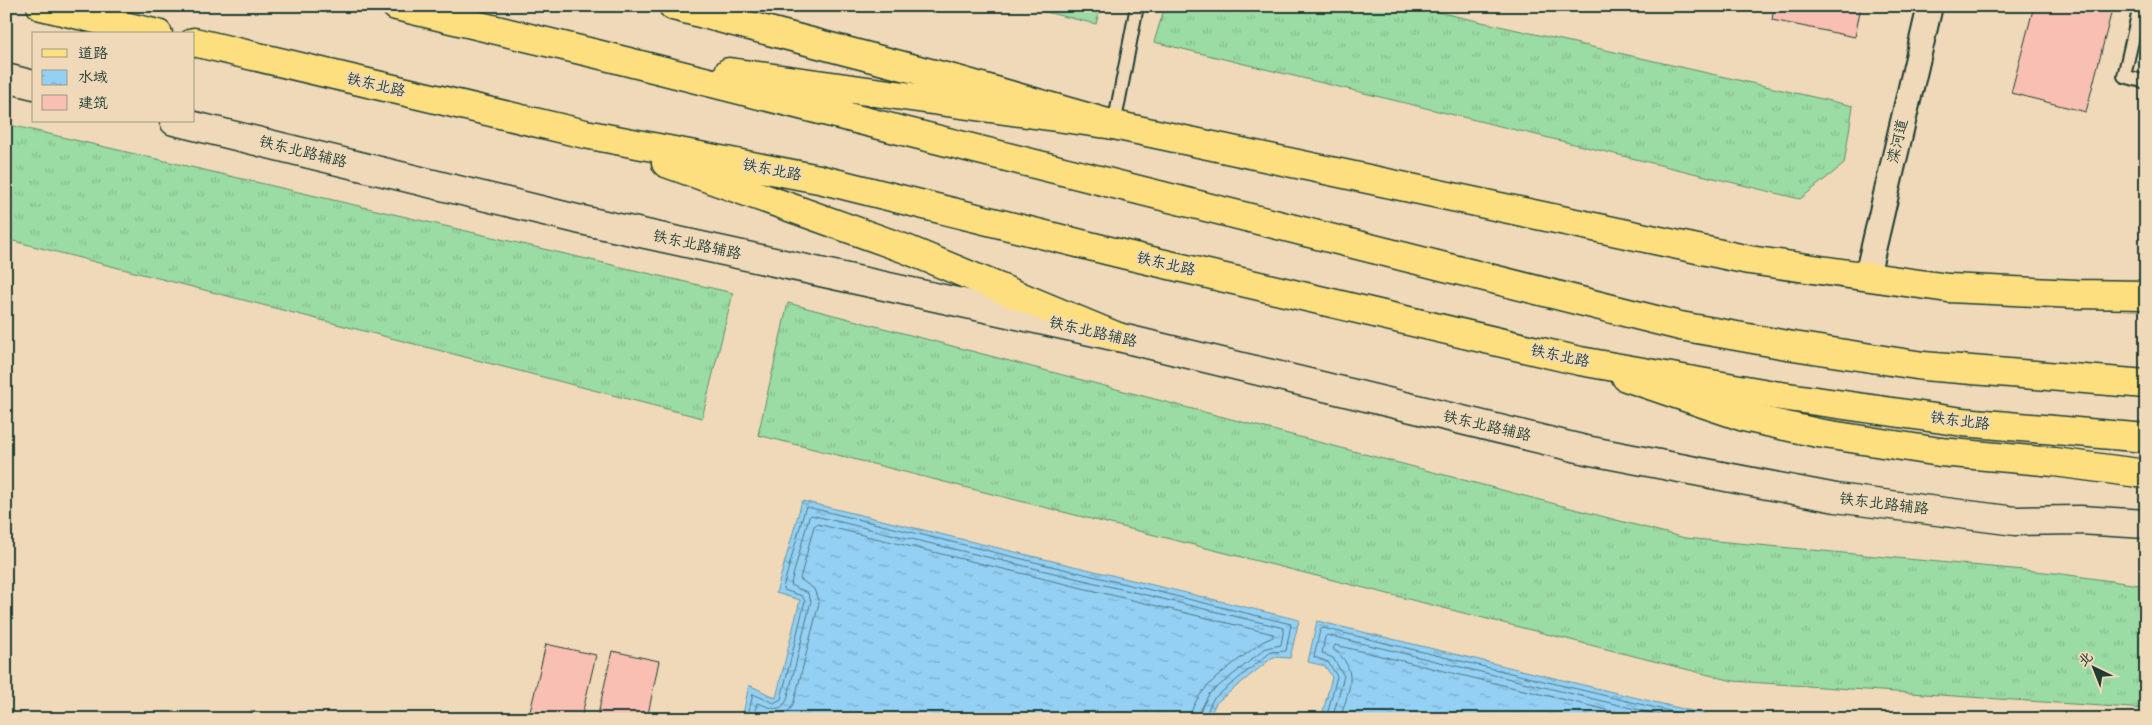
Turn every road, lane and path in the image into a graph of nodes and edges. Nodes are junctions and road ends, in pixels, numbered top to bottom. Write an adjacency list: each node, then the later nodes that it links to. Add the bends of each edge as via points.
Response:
1 (41, 6): 7 (main road)
2 (396, 6): 9 (main road)
3 (672, 6): 14 (main road, via 957,80)
4 (1137, 6): 14 (lane)
5 (1930, 6): 16 (street, 滦河道)
6 (2140, 6): 11 (lane, via 2124,76)
7 (150, 32)
8 (195, 42): 15 (main road, 铁东北路)
9 (597, 54): 14 (main road); 20 (main road, via 1680,326 1923,366)
10 (6, 78): 12 (street)
11 (2146, 82)
12 (32, 84)
13 (178, 122): 18 (street, 铁东北路辅路, via 577,219)
14 (1114, 125): 16 (main road, via 1749,260)
15 (584, 134): 18 (main road, via 906,249); 19 (main road, 铁东北路, via 819,179)
16 (1867, 276): 17 (main road, via 1948,288)
17 (2146, 295)
18 (1118, 337): 23 (street, 铁东北路辅路, via 1595,452 1836,498 2015,520)
19 (1580, 361): 21 (main road, 铁东北路, via 1964,422); 22 (main road, via 1744,417 1818,433 1940,452)
20 (2146, 384)
21 (2146, 438)
22 (2146, 474)
23 (2146, 524)

